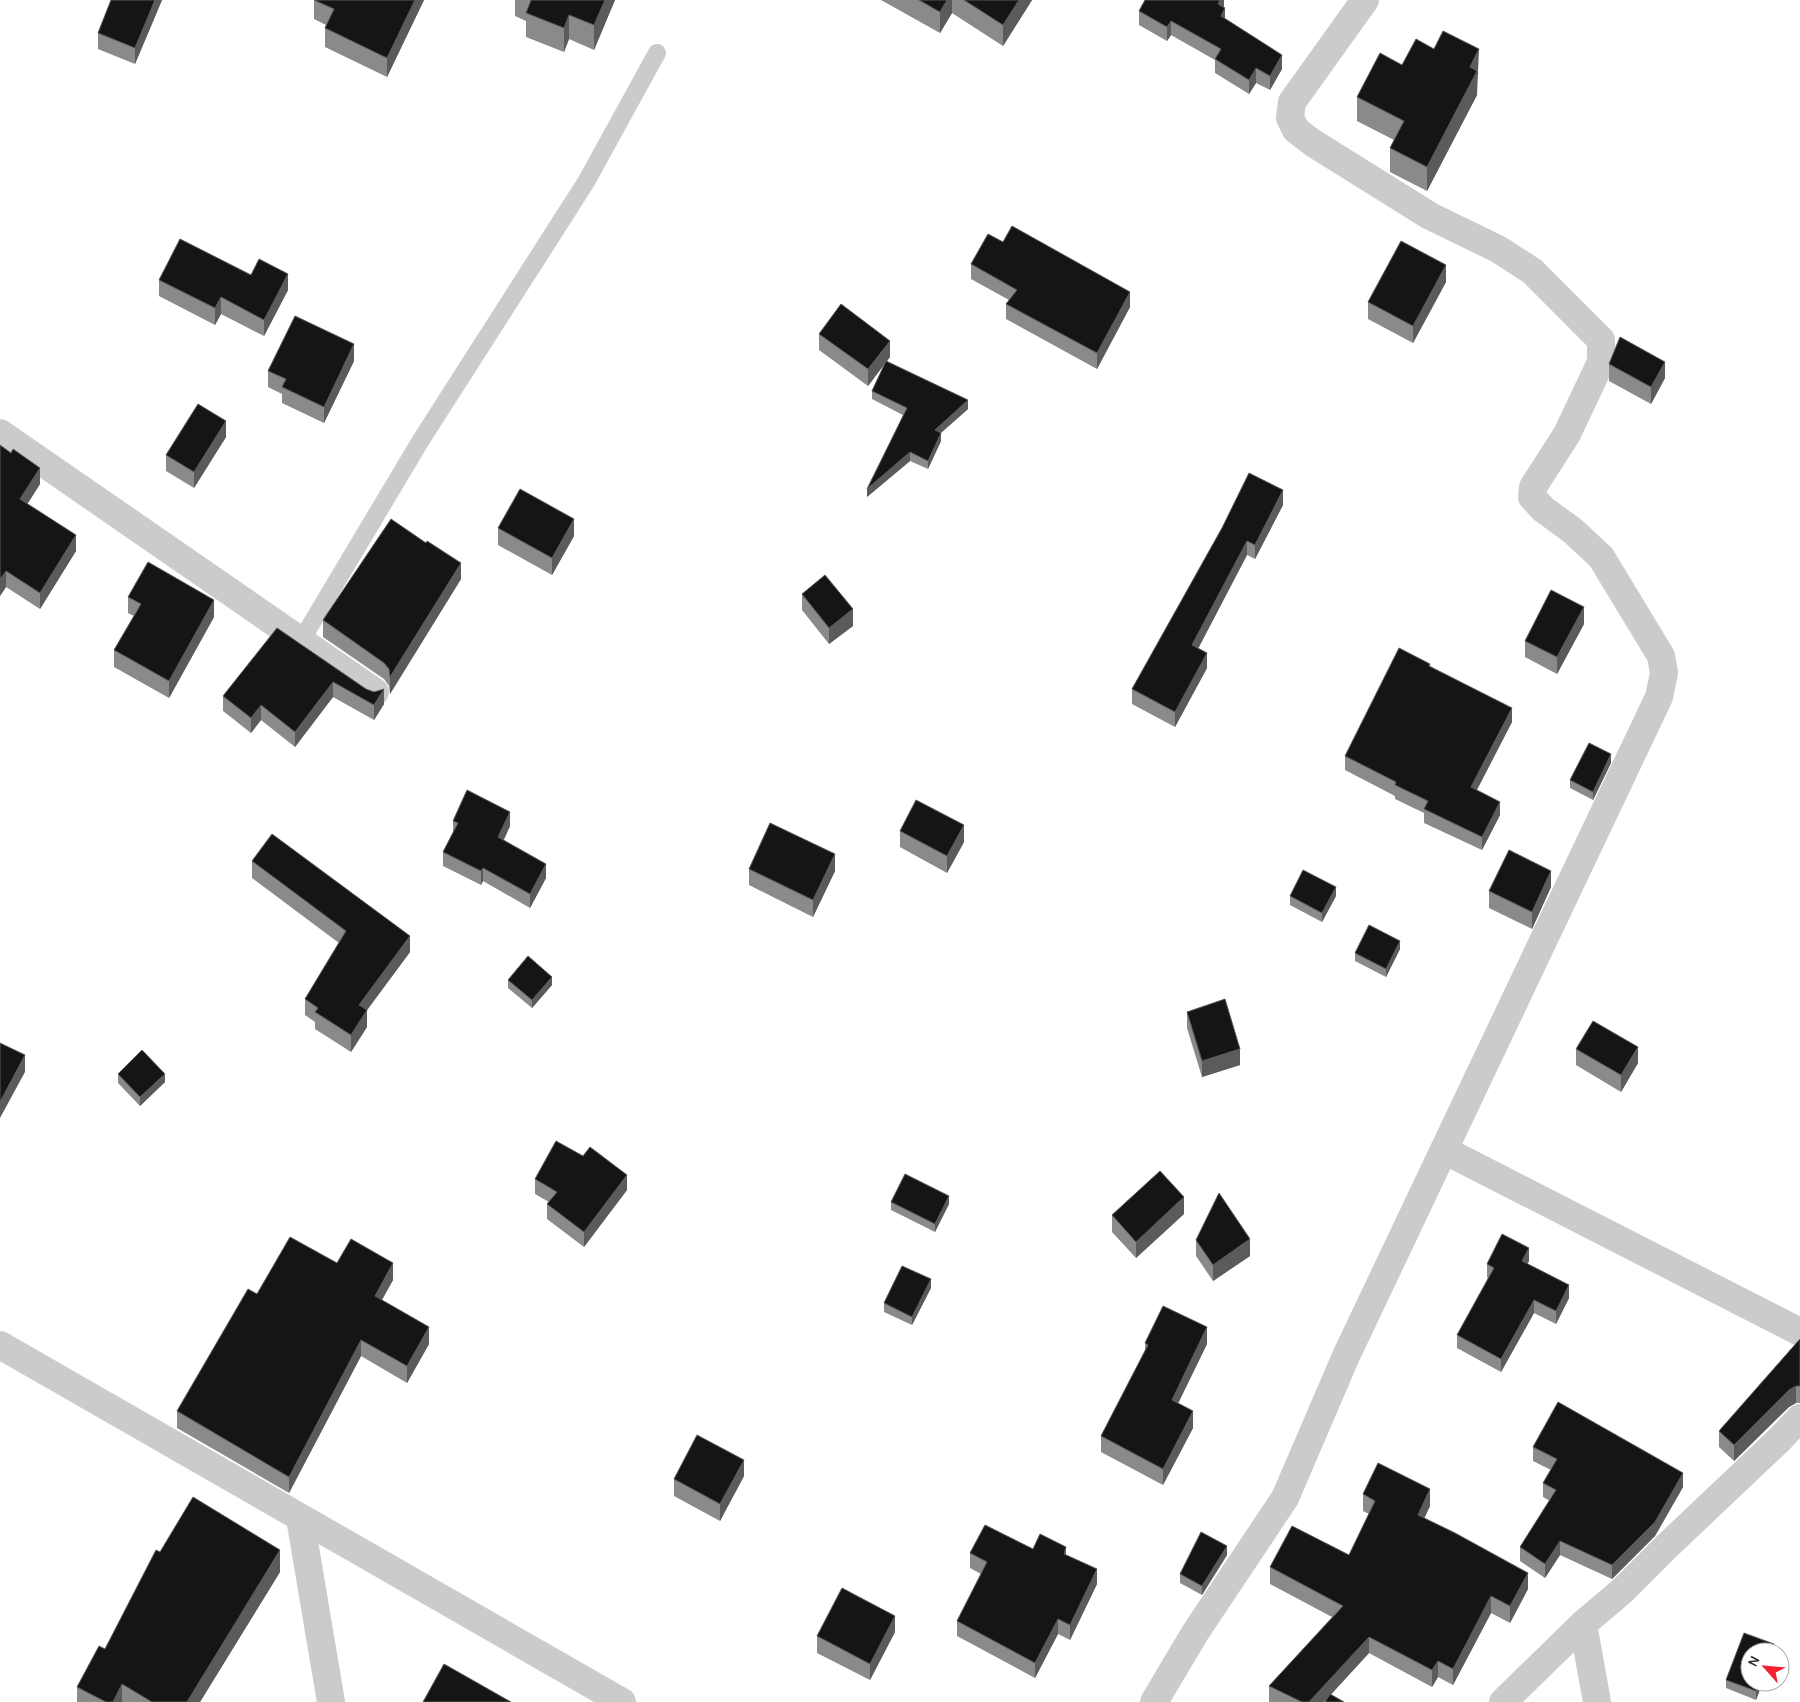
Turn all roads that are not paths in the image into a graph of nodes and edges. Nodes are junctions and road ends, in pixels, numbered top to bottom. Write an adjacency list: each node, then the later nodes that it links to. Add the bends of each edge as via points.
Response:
1 (1365, 0): 6 (street, via 1292,102 1290,118 1296,130 1330,154 1430,216 1498,249 1532,271 1601,340 1601,362 1567,434 1533,487 1532,497 1601,557 1661,656 1664,673 1659,697)
2 (657, 54): 4 (lane, via 586,182 426,432)
3 (0, 433): 4 (street)
4 (301, 641): 5 (street)
5 (375, 692)
6 (1444, 1150): 7 (street); 14 (street, via 1346,1356 1285,1498 1195,1633)
7 (1800, 1332)
8 (0, 1345): 10 (street)
9 (1800, 1418): 11 (street, via 1622,1591)
10 (300, 1518): 12 (street); 13 (street)
11 (1582, 1624): 15 (street); 16 (street)
12 (331, 1702)
13 (622, 1702)
14 (1154, 1702)
15 (1503, 1702)
16 (1598, 1702)

